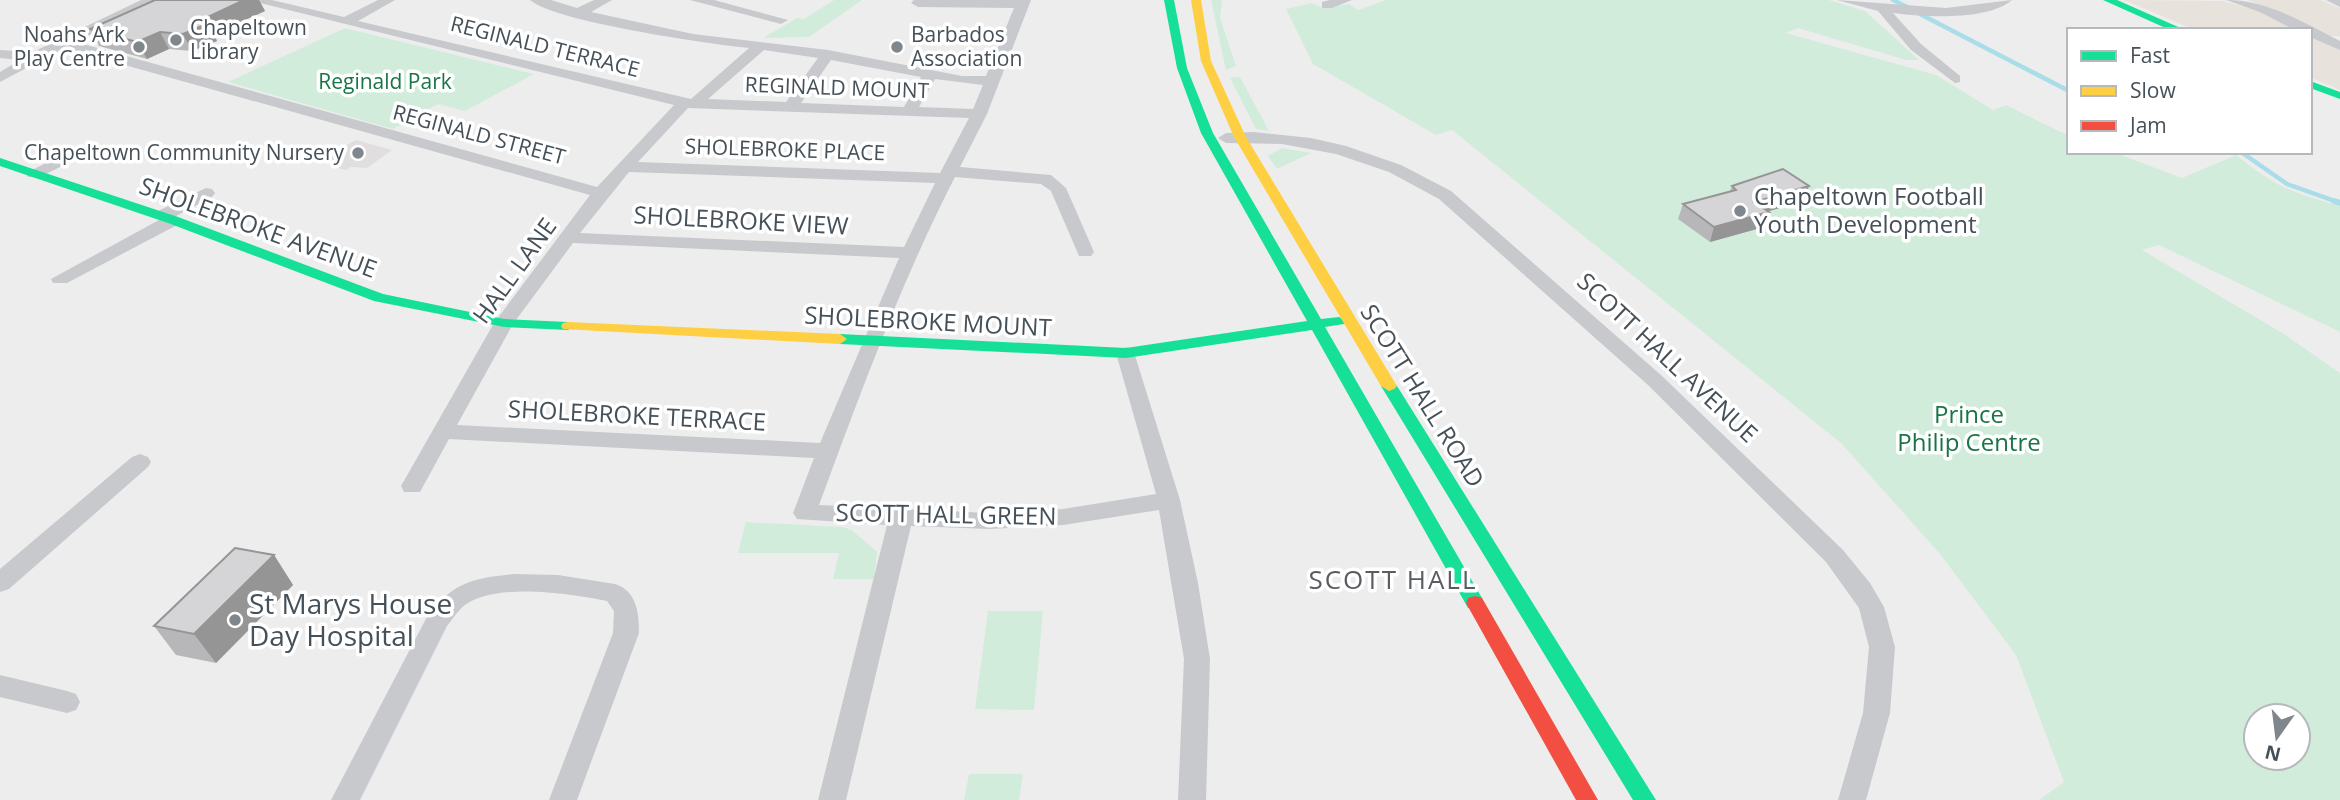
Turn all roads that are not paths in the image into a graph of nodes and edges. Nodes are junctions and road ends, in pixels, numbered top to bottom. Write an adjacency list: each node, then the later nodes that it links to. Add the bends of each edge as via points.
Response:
1 (152, 0): 28 (street)
2 (255, 0): 24 (street, REGINALD TERRACE)
3 (388, 0): 24 (street)
4 (537, 0): 22 (street)
5 (605, 0): 22 (street)
6 (697, 0): 21 (street)
7 (759, 0): 21 (street)
8 (1170, 0): 45 (main road, via 1177,58)
9 (1196, 0): 44 (main road, SCOTT HALL ROAD, via 1206,61)
10 (1345, 0): 19 (street)
11 (1844, 0): 20 (street)
12 (2005, 0): 20 (street, via 1970,10)
13 (2108, 0): 25 (main road)
14 (2233, 0): 26 (street, via 2265,9)
15 (2333, 0): 18 (street)
16 (1023, 2): 17 (street); 37 (street)
17 (918, 3)
18 (2340, 3)
19 (1327, 5)
20 (1886, 8): 36 (street, via 1901,33)
21 (741, 11): 23 (street)
22 (578, 13): 30 (street)
23 (781, 20)
24 (347, 21): 40 (street, REGINALD TERRACE)
25 (2175, 28)
26 (2302, 28)
27 (2312, 33): 29 (street)
28 (62, 43): 33 (street); 52 (street, REGINALD STREET)
29 (2340, 46)
30 (759, 47): 32 (street); 40 (street, HALL LANE)
31 (0, 54): 33 (street)
32 (828, 54): 34 (street); 41 (street)
33 (34, 57): 35 (street)
34 (931, 73): 37 (street); 42 (street)
35 (0, 78)
36 (1955, 79)
37 (993, 81): 43 (street)
38 (2312, 85): 39 (main road)
39 (2340, 96)
40 (692, 102): 41 (street, REGINALD MOUNT); 48 (street, HALL LANE)
41 (790, 108): 42 (street, REGINALD MOUNT)
42 (908, 112): 43 (street, REGINALD MOUNT)
43 (979, 114): 50 (street)
44 (1240, 137): 45 (street, SCOTT HALL AVENUE); 58 (main road, SCOTT HALL ROAD); 78 (street, SCOTT HALL AVENUE, via 1359,155 1416,177 1445,195 1607,334 1829,551 1855,582 1878,622 1884,657 1877,709)
45 (1210, 139): 60 (main road)
46 (74, 154): 49 (street)
47 (0, 162): 49 (main road, SHOLEBROKE AVENUE)
48 (625, 167): 50 (street, SHOLEBROKE PLACE); 52 (street, HALL LANE)
49 (34, 173): 53 (main road, SHOLEBROKE AVENUE)
50 (946, 175): 55 (street, SHOLEBROKE PLACE, via 1045,179 1058,188); 56 (street)
51 (206, 193): 53 (street)
52 (601, 193): 54 (street, HALL LANE)
53 (167, 218): 57 (street); 59 (main road, SHOLEBROKE AVENUE, via 379,298)
54 (570, 238): 56 (street, SHOLEBROKE VIEW); 59 (street, HALL LANE)
55 (1085, 252)
56 (911, 253): 61 (street)
57 (60, 279)
58 (1348, 320): 60 (main road, SHOLEBROKE MOUNT); 77 (main road, SCOTT HALL ROAD)
59 (504, 323): 61 (main road, SHOLEBROKE MOUNT); 63 (street, HALL LANE)
60 (1316, 325): 62 (main road, SHOLEBROKE MOUNT); 76 (main road)
61 (874, 343): 62 (main road, SHOLEBROKE MOUNT); 64 (street)
62 (1126, 353): 67 (street)
63 (445, 432): 64 (street, SHOLEBROKE TERRACE); 66 (street, HALL LANE)
64 (827, 452): 68 (street, SCOTT HALL GREEN, via 805,513)
65 (140, 462): 69 (street)
66 (412, 486)
67 (1169, 500): 68 (street, SCOTT HALL GREEN, via 1063,517 989,521); 75 (street, via 1197,659)
68 (901, 517): 74 (street)
69 (0, 583)
70 (0, 686): 71 (street)
71 (67, 702)
72 (345, 800): 73 (street, via 438,620 459,596 505,583 590,587 615,593 627,610 626,633)
73 (564, 800)
74 (832, 800)
75 (1192, 800)
76 (1587, 800)
77 (1644, 800)
78 (1852, 800)

